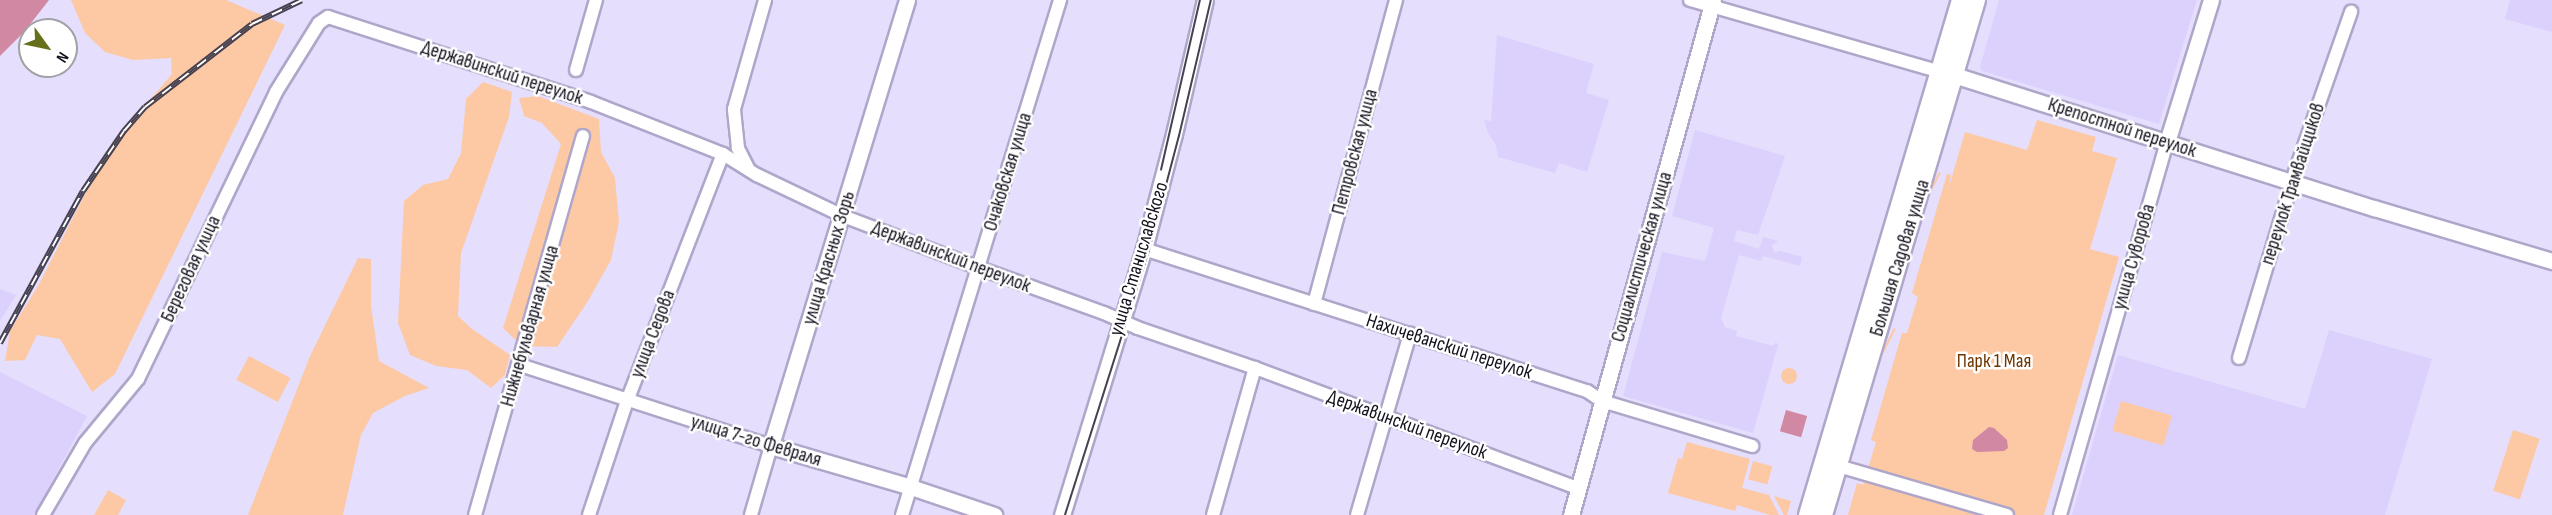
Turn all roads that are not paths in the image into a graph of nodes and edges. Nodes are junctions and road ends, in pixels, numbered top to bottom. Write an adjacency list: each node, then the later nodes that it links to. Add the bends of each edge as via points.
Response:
1 (596, 0): 14 (street)
2 (765, 0): 19 (street, via 734,109 738,148)
3 (907, 0): 21 (street, улица Красных Зорь)
4 (1060, 0): 24 (street, Очаковская улица)
5 (1205, 0): 22 (street, улица Станиславского)
6 (1396, 0): 25 (street, Петровская улица)
7 (1690, 0): 11 (street, Крепостной переулок)
8 (1961, 0): 15 (main road, Большая Садовая улица)
9 (1976, 0): 15 (main road, Большая Садовая улица)
10 (2211, 0): 17 (street, улица Суворова)
11 (1712, 3): 15 (street, Крепостной переулок); 32 (street, Социалистическая улица)
12 (2351, 12): 20 (street, переулок Трамвайщиков)
13 (328, 17): 18 (street, Державинский переулок, via 591,102); 39 (street, Береговая улица, via 319,23 276,92 138,379 85,443)
14 (576, 70)
15 (1947, 74): 17 (street, Крепостной переулок); 36 (main road, Большая Садовая улица); 49 (main road, Большая Садовая улица)
16 (583, 136): 29 (street, Нижнебульварная улица)
17 (2167, 142): 20 (street, Крепостной переулок); 52 (street, улица Суворова)
18 (723, 154): 19 (street, Державинский переулок); 31 (street, улица Седова)
19 (750, 171): 21 (street, Державинский переулок)
20 (2292, 182): 23 (street, Крепостной переулок); 28 (street, переулок Трамвайщиков)
21 (843, 216): 24 (street, Державинский переулок); 34 (street, улица Красных Зорь)
22 (1144, 249): 25 (street, Нахичеванский переулок); 26 (street, улица Станиславского)
23 (2552, 261)
24 (978, 268): 26 (street, Державинский переулок); 37 (street, Очаковская улица)
25 (1314, 304): 27 (street, Нахичеванский переулок)
26 (1121, 321): 30 (street, Державинский переулок); 45 (street, улица Станиславского)
27 (1410, 334): 32 (street, Нахичеванский переулок, via 1587,391); 33 (street)
28 (2239, 358)
29 (520, 365): 31 (street, улица 7-го Февраля); 40 (street, Нижнебульварная улица)
30 (1255, 368): 33 (street, Державинский переулок); 46 (street)
31 (627, 400): 34 (street, улица 7-го Февраля); 41 (street, улица Седова)
32 (1602, 401): 35 (street, Нахичеванский переулок); 38 (street, Социалистическая улица)
33 (1386, 417): 38 (street, Державинский переулок); 47 (street)
34 (771, 446): 37 (street, улица 7-го Февраля); 42 (street, улица Красных Зорь)
35 (1752, 446)
36 (1838, 466): 50 (main road, Большая Садовая улица); 51 (street)
37 (911, 487): 43 (street, Очаковская улица); 44 (street, улица 7-го Февраля)
38 (1578, 488): 48 (street, Социалистическая улица)
39 (43, 515)
40 (475, 515)
41 (589, 515)
42 (751, 515)
43 (902, 515)
44 (994, 515)
45 (1062, 515)
46 (1213, 515)
47 (1357, 515)
48 (1571, 515)
49 (1808, 515)
50 (1823, 515)
51 (2007, 515)
52 (2060, 515)

